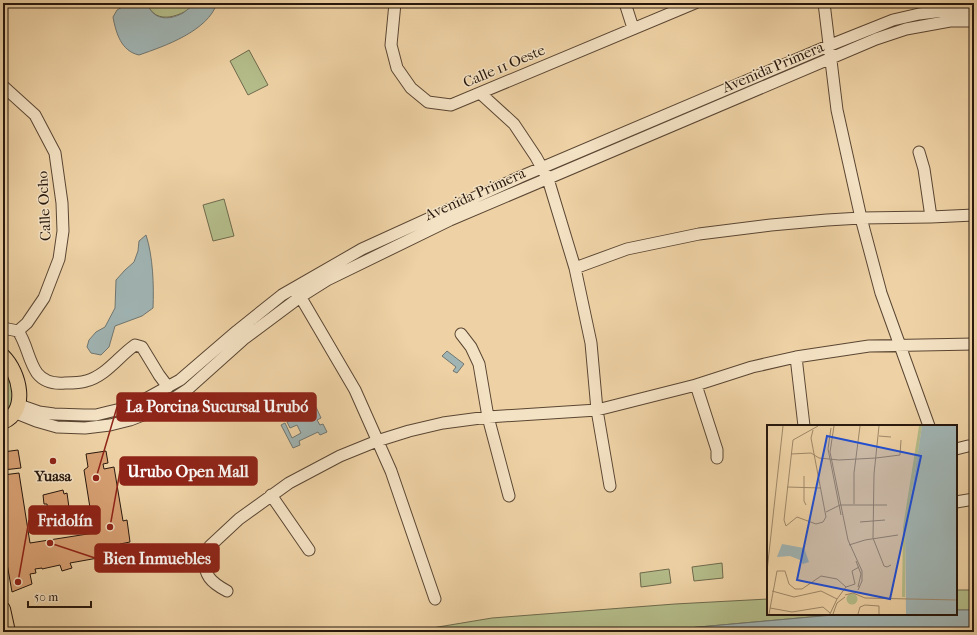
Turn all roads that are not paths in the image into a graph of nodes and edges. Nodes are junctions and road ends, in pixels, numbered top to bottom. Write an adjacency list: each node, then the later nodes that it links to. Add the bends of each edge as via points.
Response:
1 (395, 3): 11 (street, Calle 11 Oeste, via 391,45 397,68 412,88 428,102 451,105)
2 (625, 3): 7 (street)
3 (695, 3): 7 (street, Calle 11 Oeste)
4 (824, 3): 8 (street)
5 (974, 10): 8 (street, Avenida Primera, via 951,10 893,20)
6 (974, 21): 9 (street, Avenida Primera, via 950,21 906,29)
7 (633, 28): 11 (street, Calle 11 Oeste)
8 (828, 46): 9 (street); 13 (street, Avenida Primera)
9 (831, 59): 14 (street, Avenida Primera); 16 (street, via 837,110)
10 (3, 86): 21 (street, Calle Ocho, via 34,115 55,153 62,203 63,231 59,259 44,298 27,323)
11 (480, 93): 13 (street, via 514,124)
12 (918, 152): 17 (street, via 924,169)
13 (542, 168): 14 (street); 19 (street, Avenida Primera, via 362,249)
14 (548, 179): 18 (street); 19 (street, Avenida Primera, via 450,220)
15 (974, 215): 17 (street)
16 (861, 218): 17 (street); 18 (street, via 699,234 627,249); 24 (street, via 881,293)
17 (931, 218)
18 (575, 268): 30 (street, via 592,343)
19 (297, 292): 28 (street, Avenida Primera, via 261,311 180,380); 36 (street, Avenida Primera, via 188,389 166,404 130,420); 37 (street, via 356,390)
20 (3, 328): 21 (street)
21 (18, 331): 28 (street, via 39,375 54,384 86,382 98,376 135,345 142,347)
22 (461, 334): 32 (street, via 479,364)
23 (974, 344): 24 (street)
24 (899, 346): 26 (street, via 869,346); 35 (street)
25 (3, 356): 29 (main road, via 11,366 18,384 20,395)
26 (796, 357): 27 (street, via 752,367); 34 (street)
27 (696, 385): 30 (street); 40 (street, via 717,450)
28 (168, 387): 31 (street, Avenida Primera, via 125,408 96,415)
29 (17, 409): 31 (street, Avenida Primera); 33 (main road); 36 (street, Avenida Primera, via 36,421 57,427)
30 (597, 410): 32 (street); 41 (street)
31 (84, 415): 36 (street)
32 (488, 417): 37 (street, via 443,423); 43 (street)
33 (3, 422)
34 (804, 425)
35 (929, 425)
36 (85, 428)
37 (377, 441): 42 (street, via 340,456 288,483); 48 (street, via 393,478)
38 (968, 446): 39 (street)
39 (957, 449)
40 (717, 458)
41 (610, 486)
42 (271, 495): 46 (street); 47 (street, via 239,519 203,556 210,580)
43 (509, 496)
44 (974, 499): 45 (street)
45 (957, 502)
46 (309, 550)
47 (227, 591)
48 (435, 599)
49 (3, 609): 50 (main road)
50 (8, 632)

